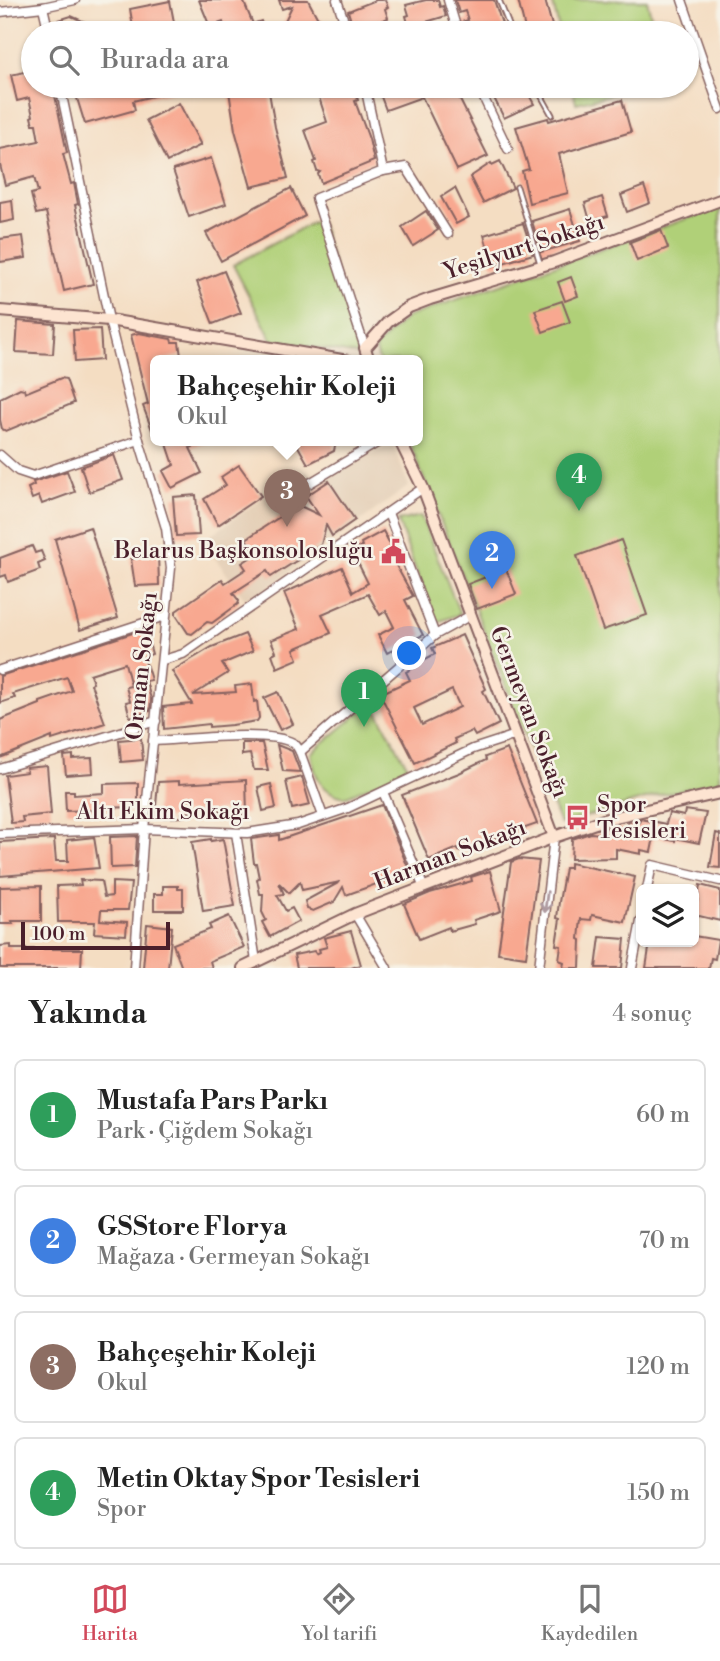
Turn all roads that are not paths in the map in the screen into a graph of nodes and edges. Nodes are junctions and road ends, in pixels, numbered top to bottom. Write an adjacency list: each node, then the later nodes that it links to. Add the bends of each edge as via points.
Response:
1 (75, 0): 6 (street)
2 (337, 0): 9 (street)
3 (448, 0): 10 (street)
4 (499, 0): 11 (lane)
5 (682, 0): 12 (street)
6 (43, 8): 7 (street); 8 (street)
7 (0, 12)
8 (46, 21)
9 (344, 21)
10 (454, 21)
11 (507, 21)
12 (689, 21)
13 (699, 49): 18 (street)
14 (63, 98): 27 (street, Orman Sokağı)
15 (368, 98): 21 (street)
16 (484, 98): 20 (street)
17 (543, 98): 19 (lane)
18 (720, 109)
19 (552, 115)
20 (508, 149)
21 (383, 171): 24 (street, via 406,167); 28 (street, via 316,198)
22 (517, 187): 25 (lane)
23 (720, 201): 25 (main road, Yeşilyurt Sokağı)
24 (448, 234)
25 (541, 266): 28 (main road, Yeşilyurt Sokağı, via 409,307)
26 (0, 311): 27 (main road)
27 (109, 320): 29 (main road); 31 (street, Orman Sokağı)
28 (365, 348): 30 (main road)
29 (313, 355)
30 (367, 355)
31 (139, 440): 34 (street, via 33,476 18,471); 38 (street, Orman Sokağı, via 166,528 171,568)
32 (372, 446): 36 (street)
33 (402, 446): 35 (main road, Germeyan Sokağı)
34 (0, 455)
35 (423, 488): 37 (street); 39 (main road, Germeyan Sokağı)
36 (290, 495)
37 (388, 513): 40 (street); 41 (street, via 183,654)
38 (165, 615): 41 (street, Orman Sokağı); 42 (street)
39 (471, 615): 40 (street); 44 (main road, Germeyan Sokağı)
40 (435, 635): 46 (street)
41 (163, 660): 43 (street, Orman Sokağı)
42 (0, 670)
43 (156, 721): 45 (street, Orman Sokağı); 47 (street)
44 (516, 735): 48 (street, Altı Ekim Sokağı, via 473,749); 54 (main road, Germeyan Sokağı)
45 (153, 741): 46 (street, via 254,736 279,738 293,743); 51 (street, Orman Sokağı)
46 (300, 752): 50 (street)
47 (0, 769)
48 (383, 792): 50 (street, Altı Ekim Sokağı); 57 (street)
49 (720, 793): 54 (main road, Harman Sokağı, via 607,819)
50 (323, 816): 52 (street, Altı Ekim Sokağı, via 298,825)
51 (144, 830): 52 (street, Altı Ekim Sokağı); 53 (street, Altı Ekim Sokağı); 61 (street, Orman Sokağı)
52 (236, 833): 60 (street)
53 (0, 834)
54 (554, 837): 57 (main road, Harman Sokağı); 64 (street, Germeyan Sokağı, one-way to 64)
55 (720, 881): 56 (street, via 652,865)
56 (648, 884)
57 (424, 888): 58 (main road, Harman Sokağı)
58 (355, 915): 60 (main road, Harman Sokağı); 63 (street)
59 (636, 947): 65 (street)
60 (257, 961): 62 (main road, Harman Sokağı)
61 (134, 968)
62 (243, 968)
63 (387, 968)
64 (539, 968)
65 (632, 968)

